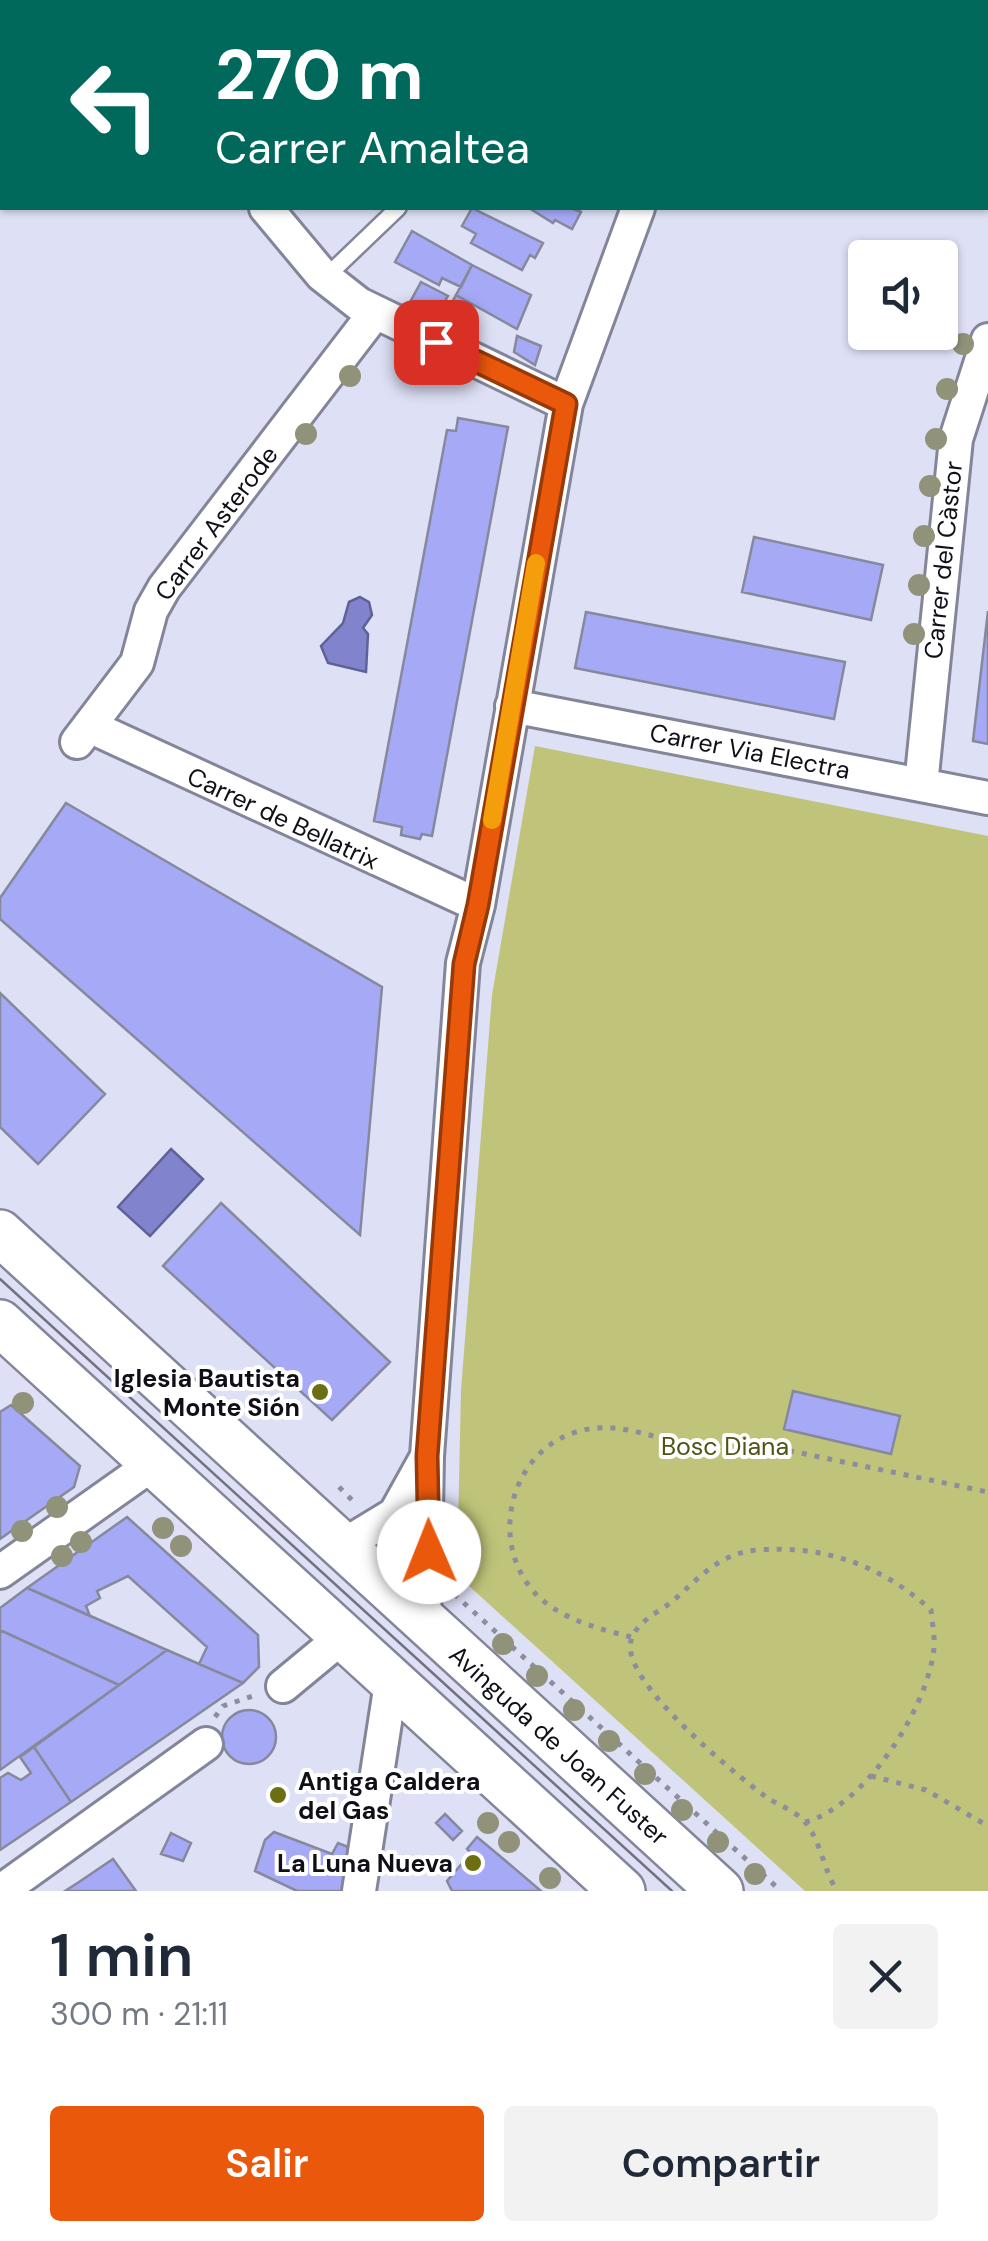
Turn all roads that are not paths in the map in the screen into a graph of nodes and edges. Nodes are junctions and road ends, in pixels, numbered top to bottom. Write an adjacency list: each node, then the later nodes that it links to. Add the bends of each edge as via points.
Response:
1 (268, 210): 4 (street)
2 (396, 210): 4 (lane)
3 (637, 210): 7 (street)
4 (322, 275): 5 (street)
5 (374, 314): 7 (street); 9 (street, Carrer Asterode, via 157,599 136,663)
6 (988, 340): 10 (street, Carrer del Càstor, via 956,440)
7 (566, 404): 8 (street)
8 (512, 706): 10 (street, Carrer Via Electra); 12 (street)
9 (83, 734): 12 (street, Carrer de Bellatrix)
10 (921, 785): 11 (street, Carrer Via Electra)
11 (988, 798)
12 (478, 905): 15 (street, via 464,964)
13 (0, 1233): 17 (main road, Avinguda de Joan Fuster)
14 (0, 1323): 16 (main road)
15 (427, 1456): 17 (street, via 395,1514); 19 (street)
16 (154, 1463): 18 (street); 20 (main road)
17 (344, 1545): 19 (main road, Avinguda de Joan Fuster)
18 (0, 1572)
19 (434, 1603): 27 (main road, Avinguda de Joan Fuster)
20 (341, 1638): 21 (main road); 22 (street)
21 (392, 1682): 25 (street); 26 (main road)
22 (283, 1686)
23 (206, 1744): 24 (street)
24 (2, 1891)
25 (359, 1891)
26 (622, 1891)
27 (720, 1891)

